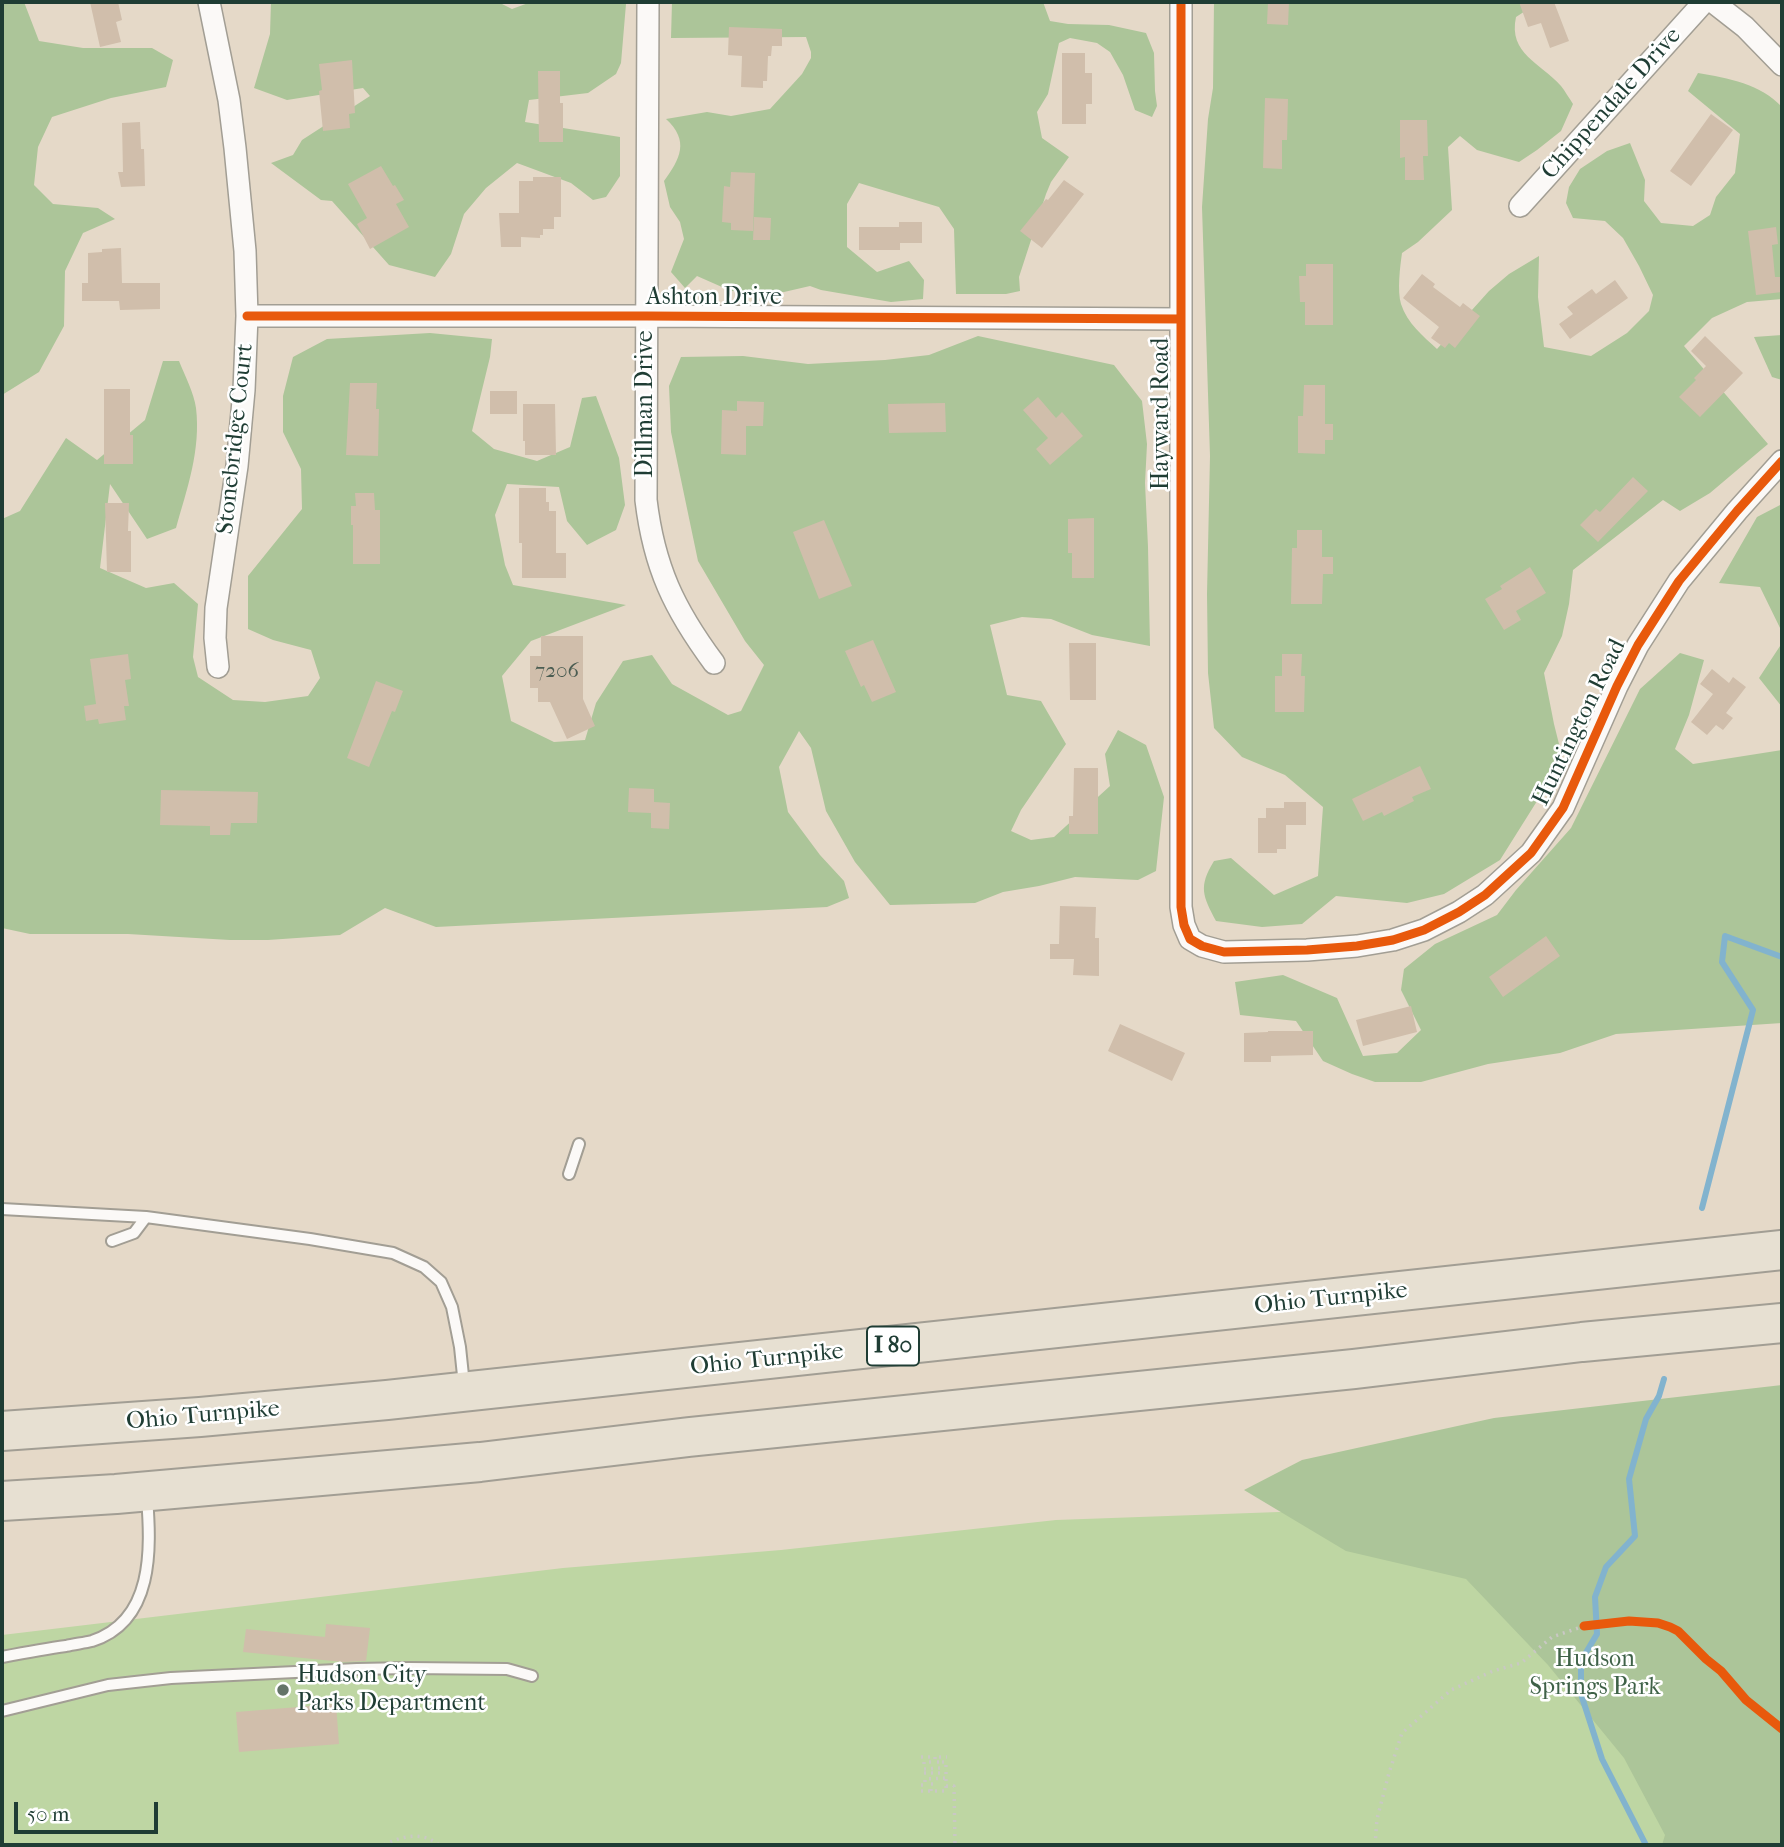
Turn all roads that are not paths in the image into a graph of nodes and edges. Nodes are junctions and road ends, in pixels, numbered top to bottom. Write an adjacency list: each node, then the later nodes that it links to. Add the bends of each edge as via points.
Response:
1 (209, 2): 8 (street, Stonebridge Court, via 235,148)
2 (648, 2): 9 (street, Dillman Drive)
3 (1181, 2): 10 (street, Hayward Road)
4 (1704, 2): 7 (street, Chippendale Drive)
5 (1713, 2): 6 (street)
6 (1782, 65)
7 (1520, 206)
8 (247, 316): 9 (street, Ashton Drive); 13 (street, Stonebridge Court, via 237,466 216,608)
9 (647, 316): 10 (street, Ashton Drive); 12 (street, Dillman Drive, via 646,500 650,532 665,583)
10 (1181, 319): 14 (street, Hayward Road)
11 (1782, 461): 14 (street, Huntington Road, via 1679,581 1638,645 1563,807 1544,837 1485,895 1459,912 1424,930 1357,946 1224,952 1202,946 1190,939 1184,925)
12 (714, 663)
13 (218, 667)
14 (1182, 827)
15 (579, 1144): 16 (lane)
16 (569, 1174)
17 (2, 1209): 18 (lane)
18 (146, 1217): 19 (lane, via 134,1233); 22 (lane, via 393,1253 424,1267 442,1282 452,1307)
19 (112, 1241)
20 (1782, 1251): 22 (highway, Ohio Turnpike / I 80)
21 (1782, 1323): 24 (highway, via 480,1462)
22 (464, 1392): 23 (highway, Ohio Turnpike / I 80)
23 (2, 1431)
24 (147, 1491): 25 (highway); 26 (lane, via 150,1534 145,1584 135,1607 115,1629 93,1641)
25 (2, 1502)
26 (2, 1657)
27 (532, 1676): 28 (lane, via 508,1669 409,1668 170,1678 108,1685)
28 (2, 1710)

